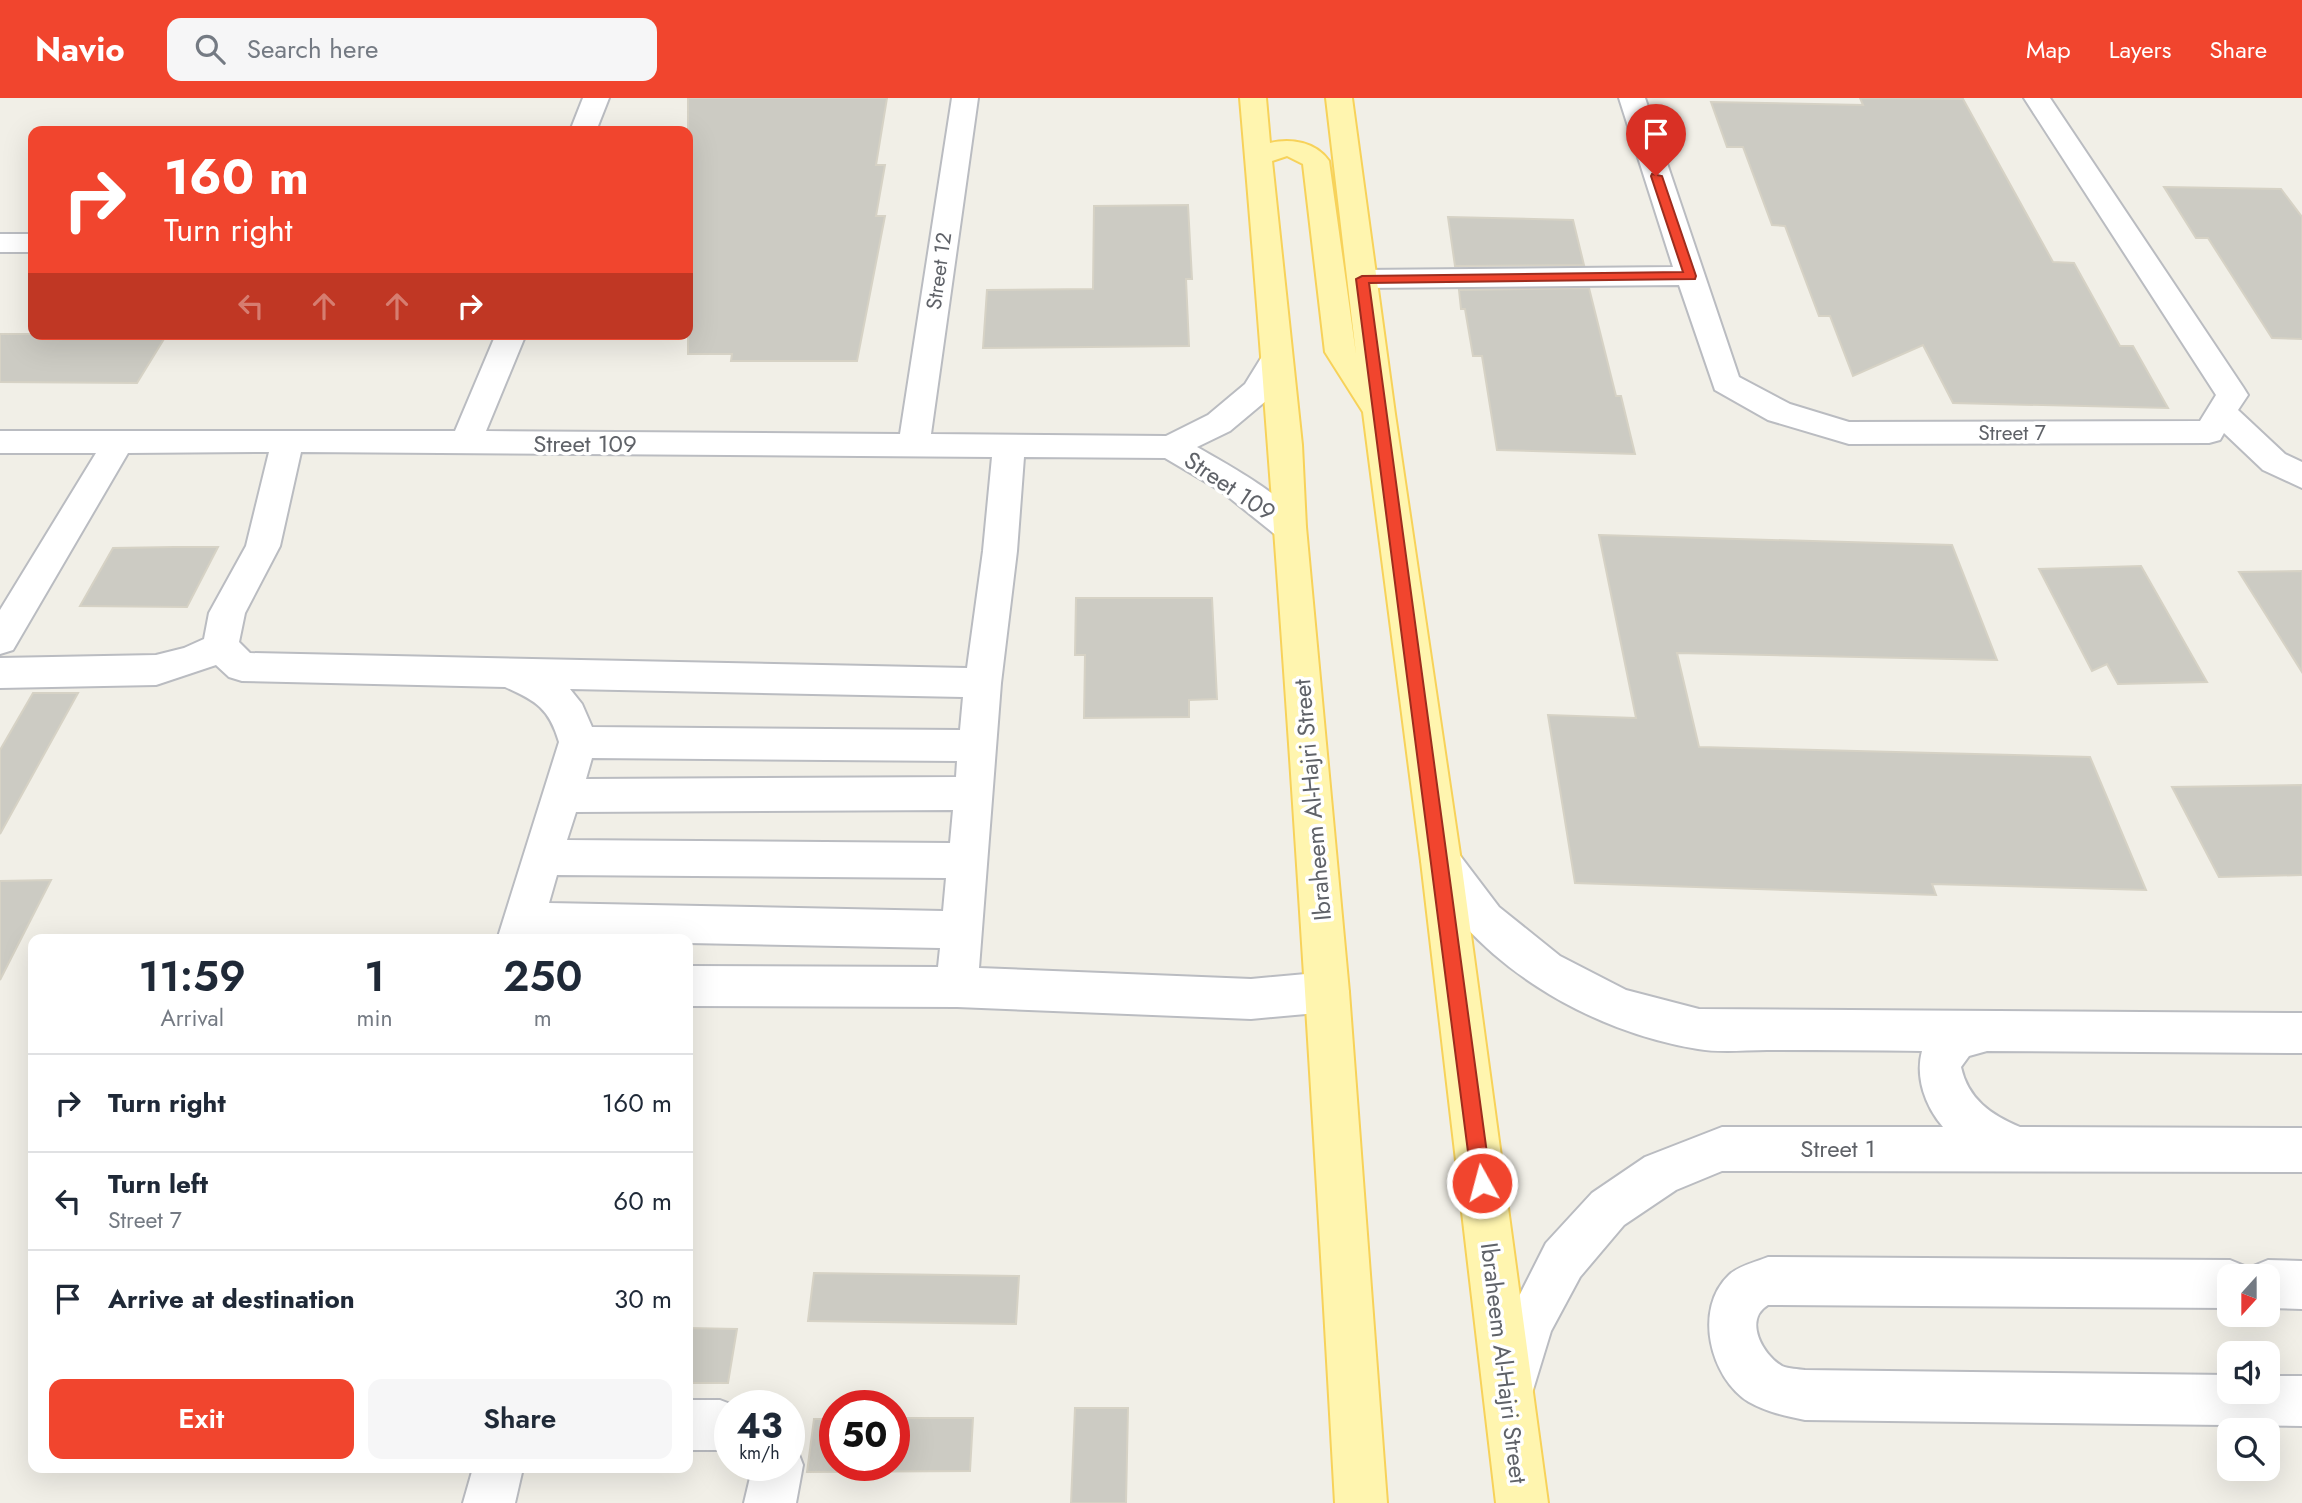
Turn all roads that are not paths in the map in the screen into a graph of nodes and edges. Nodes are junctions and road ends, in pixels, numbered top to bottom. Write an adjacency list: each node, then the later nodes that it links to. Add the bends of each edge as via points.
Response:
1 (596, 98): 7 (street)
2 (965, 98): 21 (street, Street 12)
3 (1253, 98): 8 (main road, Ibraheem Al-Hajri Street)
4 (1339, 98): 12 (main road, Ibraheem Al-Hajri Street)
5 (1632, 98): 11 (street, Street 7)
6 (2037, 98): 15 (street, via 2232,394)
7 (585, 126)
8 (1257, 158): 14 (main road, Ibraheem Al-Hajri Street); 16 (main road, via 1279,147 1302,150 1316,161 1340,352)
9 (0, 243): 10 (street)
10 (28, 243)
11 (1690, 276): 12 (street); 15 (street, Street 7, via 1726,383 1779,412 1849,433 2209,432)
12 (1362, 279): 16 (main road, Ibraheem Al-Hajri Street)
13 (508, 340): 19 (street)
14 (1277, 357): 23 (street, Street 109, via 1256,392 1228,416); 25 (main road, Ibraheem Al-Hajri Street)
15 (2221, 412): 24 (street, via 2274,462)
16 (1379, 414): 37 (main road, Ibraheem Al-Hajri Street)
17 (288, 441): 19 (street, Street 109); 20 (street, Street 109); 27 (street, via 263,547 227,613)
18 (0, 442): 20 (street, Street 109)
19 (466, 442): 21 (street, Street 109)
20 (118, 443): 26 (street)
21 (914, 444): 22 (street, Street 109)
22 (1009, 446): 23 (street, Street 109); 30 (street)
23 (1170, 447): 25 (street, Street 109, via 1253,495)
24 (2302, 476)
25 (1289, 527): 42 (main road, Ibraheem Al-Hajri Street)
26 (0, 640)
27 (220, 646): 28 (street, via 193,660 156,670); 29 (street, via 242,667)
28 (0, 673)
29 (513, 674): 30 (street); 31 (street, via 548,690 570,714)
30 (982, 683): 32 (street)
31 (578, 741): 32 (street); 34 (street)
32 (978, 746): 33 (street)
33 (973, 793): 34 (street); 36 (street)
34 (561, 796): 35 (street)
35 (542, 857): 36 (street); 38 (street)
36 (968, 861): 39 (street)
37 (1441, 861): 43 (street, via 1485,920 1545,970 1619,1008 1699,1029); 50 (main road, Ibraheem Al-Hajri Street)
38 (520, 930): 39 (street)
39 (962, 930): 41 (street)
40 (693, 986): 41 (street)
41 (957, 987): 42 (street, via 1251,999)
42 (1328, 992): 56 (main road, Ibraheem Al-Hajri Street)
43 (1988, 1032): 44 (street); 45 (street, via 1968,1033 1948,1047 1939,1071 1943,1091 1974,1129 2001,1144)
44 (2302, 1033)
45 (2020, 1147): 46 (street, Street 1); 50 (street, Street 1, via 1722,1149 1661,1172 1608,1209 1563,1260 1529,1324)
46 (2302, 1150)
47 (2217, 1284): 51 (street, via 1768,1281 1745,1291 1732,1312 1734,1341 1750,1370 1776,1389 1805,1395)
48 (2280, 1284): 49 (street)
49 (2302, 1285)
50 (1508, 1398): 57 (main road, Ibraheem Al-Hajri Street)
51 (2302, 1401)
52 (497, 1473): 54 (street)
53 (775, 1481): 55 (street)
54 (489, 1503)
55 (770, 1503)
56 (1361, 1503)
57 (1522, 1503)

